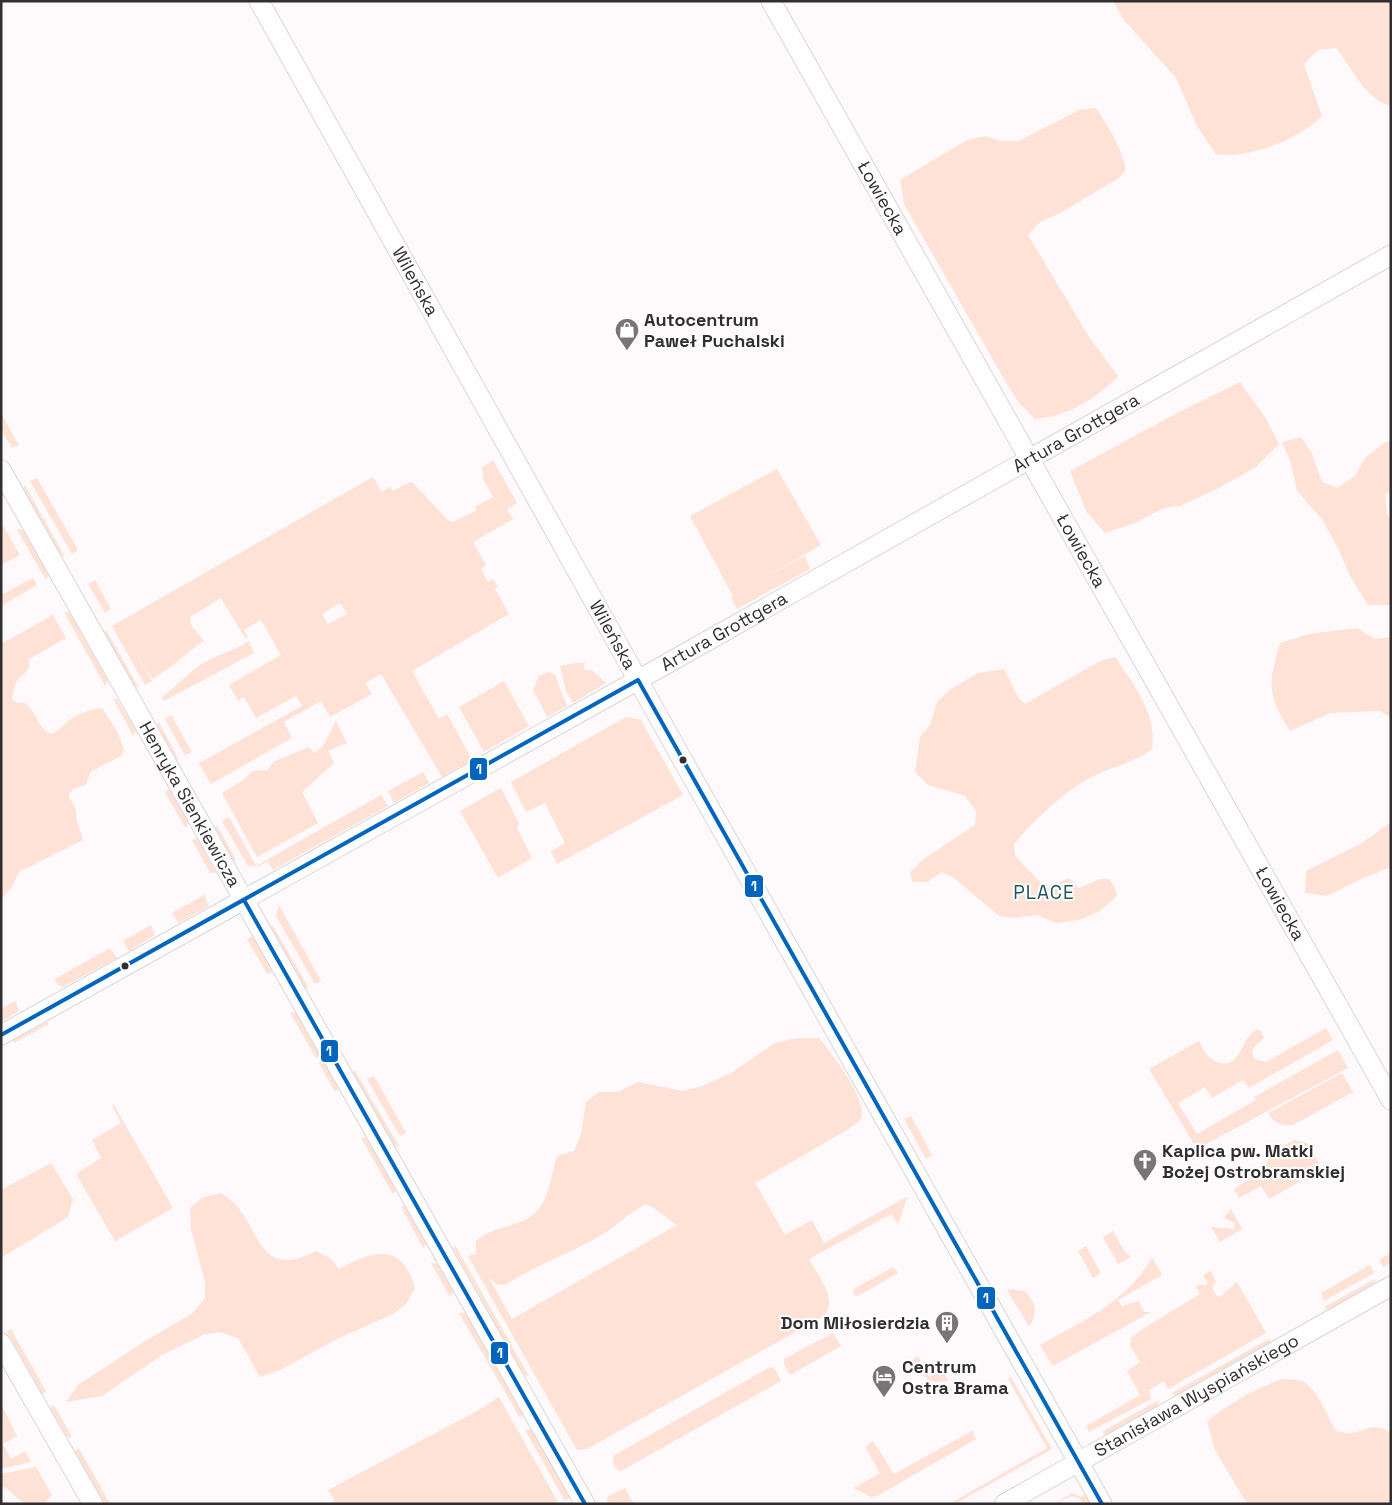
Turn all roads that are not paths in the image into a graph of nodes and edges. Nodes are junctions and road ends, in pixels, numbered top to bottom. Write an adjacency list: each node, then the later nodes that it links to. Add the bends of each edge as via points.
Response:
1 (259, 1): 6 (street, Wileńska)
2 (772, 1): 4 (street, Łowiecka)
3 (1391, 255): 4 (street, Artura Grottgera)
4 (1029, 458): 6 (street, Artura Grottgera); 9 (street, Łowiecka)
5 (1, 470): 7 (street, Henryka Sienkiewicza)
6 (638, 680): 7 (street, Artura Grottgera); 12 (street, Wileńska)
7 (244, 900): 8 (street, Artura Grottgera); 14 (street, Henryka Sienkiewicza)
8 (1, 1034)
9 (1391, 1100)
10 (1391, 1286): 12 (street, Stanisława Wyspiańskiego)
11 (1, 1343): 13 (street)
12 (1078, 1461): 15 (street, Stanisława Wyspiańskiego); 16 (street, Wileńska)
13 (93, 1504)
14 (585, 1504)
15 (1004, 1504)
16 (1102, 1504)

